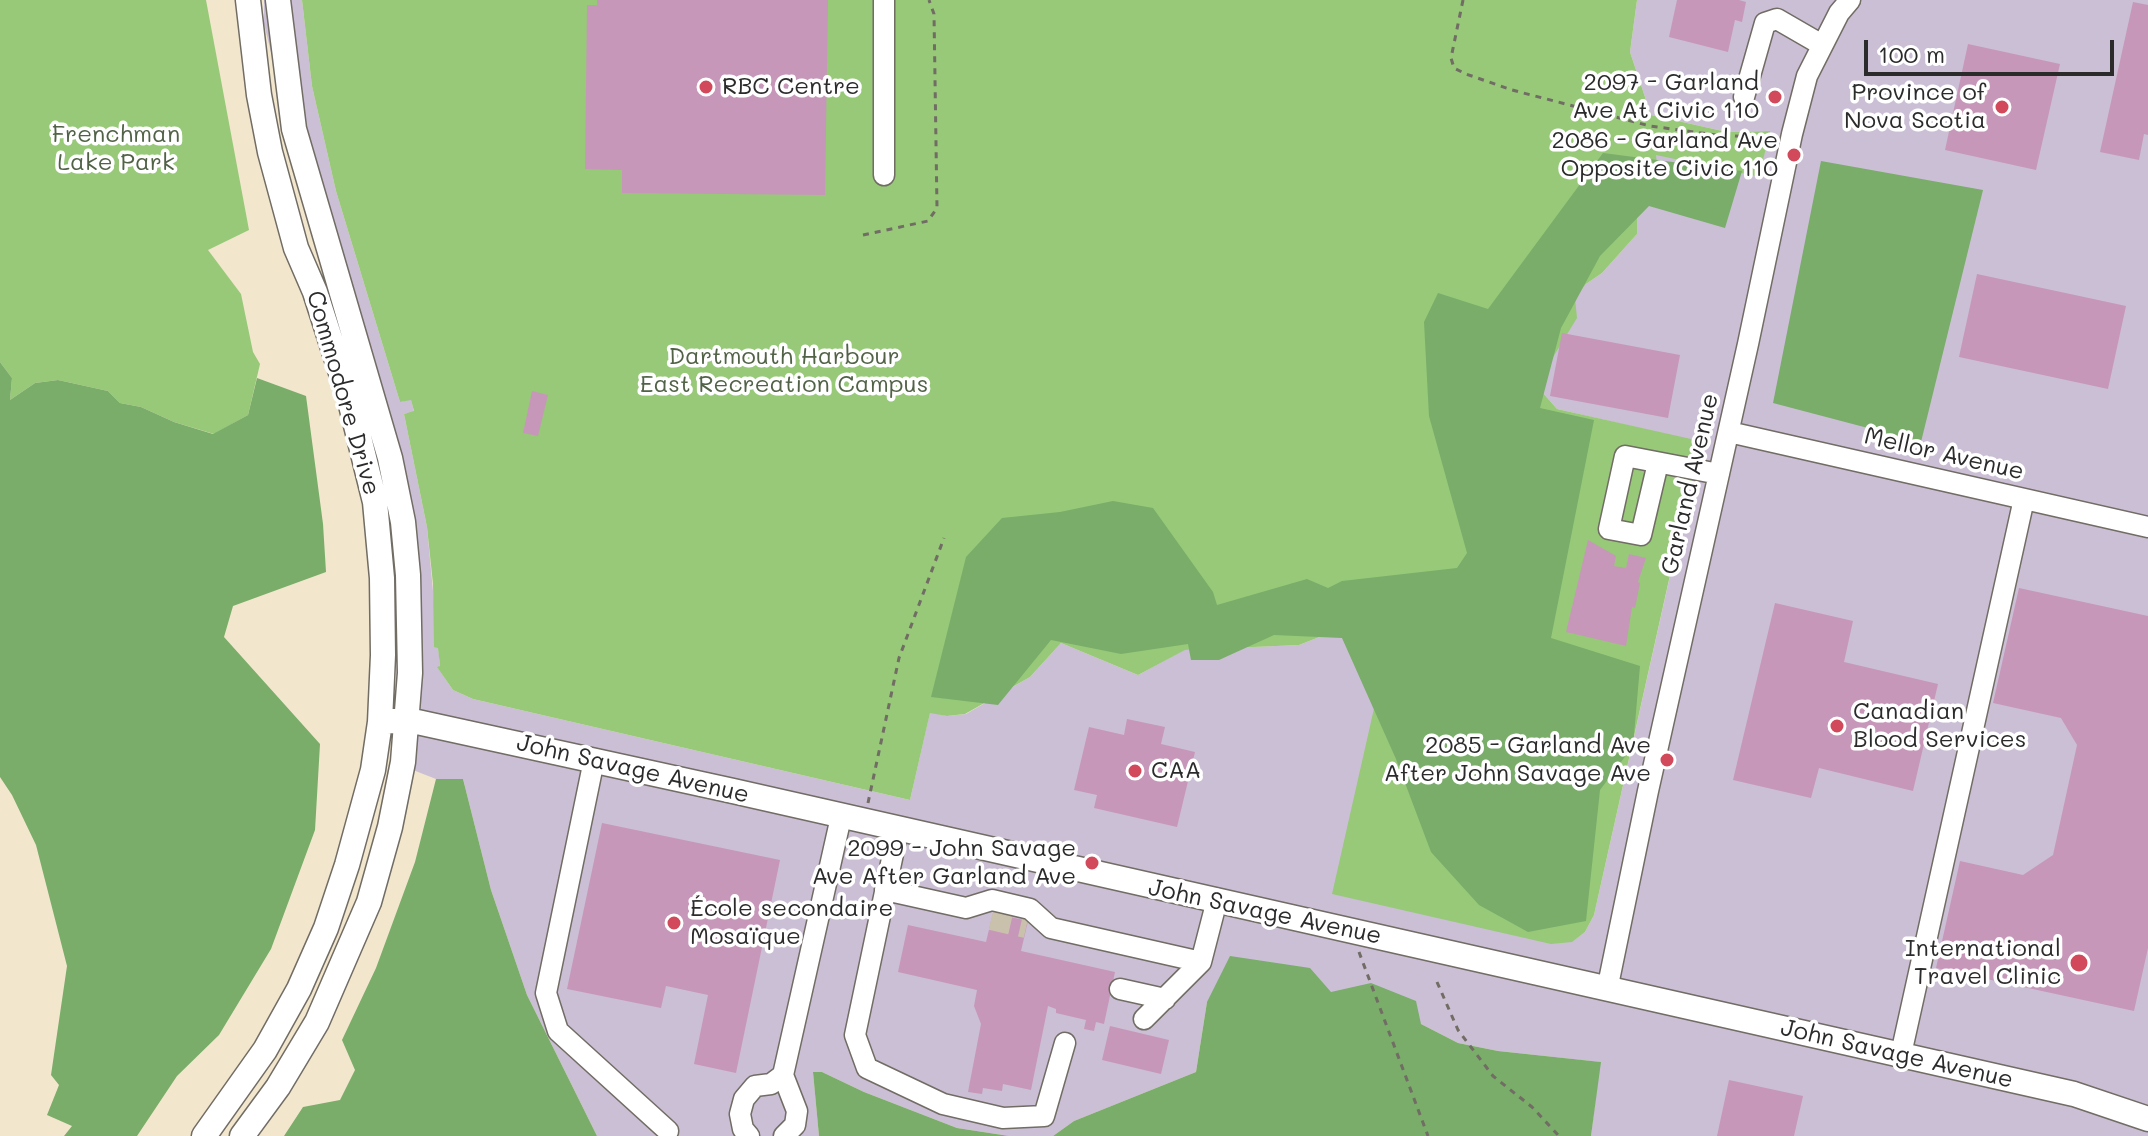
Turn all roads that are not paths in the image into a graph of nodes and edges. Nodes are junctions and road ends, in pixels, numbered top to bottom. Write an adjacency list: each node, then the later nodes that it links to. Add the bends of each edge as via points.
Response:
1 (248, 0): 8 (main road, Commodore Drive, via 270,152 296,248)
2 (278, 0): 8 (main road, Commodore Drive, via 294,129)
3 (884, 0): 7 (street)
4 (1850, 0): 5 (street, Garland Avenue)
5 (1822, 45): 6 (street, via 1777,19 1765,23); 9 (street, Garland Avenue, via 1807,76 1792,134)
6 (1744, 97)
7 (884, 175)
8 (354, 375): 14 (main road, Commodore Drive, via 390,458 403,522 411,622); 15 (main road, Commodore Drive, via 378,528 384,614)
9 (1729, 432): 11 (street, Garland Avenue); 12 (street, Mellor Avenue)
10 (1658, 463): 11 (street)
11 (1719, 474): 27 (street, Garland Avenue)
12 (2024, 499): 13 (street, Mellor Avenue); 31 (street)
13 (2148, 527)
14 (408, 720): 15 (main road, John Savage Avenue); 16 (main road, John Savage Avenue); 38 (main road, Commodore Drive, via 390,827 358,930 317,1022)
15 (380, 722): 37 (main road, Commodore Drive, via 347,865 314,957 265,1050)
16 (594, 760): 17 (main road, John Savage Avenue); 36 (street, via 546,993 558,1031)
17 (853, 820): 18 (main road, John Savage Avenue); 32 (street)
18 (898, 830): 19 (street); 20 (main road, John Savage Avenue)
19 (885, 890): 21 (street); 30 (street, via 855,1035 867,1068 943,1104 1003,1118 1044,1116)
20 (1217, 900): 25 (street); 27 (main road, John Savage Avenue)
21 (966, 908): 22 (street); 24 (street, via 992,900 1030,909)
22 (991, 920)
23 (1026, 928): 24 (street)
24 (1051, 928): 25 (street)
25 (1201, 962): 28 (street)
26 (1120, 989): 28 (street)
27 (1607, 990): 31 (main road, John Savage Avenue)
28 (1165, 999): 29 (street)
29 (1144, 1019)
30 (1065, 1043)
31 (1901, 1054): 34 (main road, John Savage Avenue)
32 (783, 1075): 39 (street, via 755,1086 744,1099 740,1114); 40 (street, via 797,1111 795,1125)
33 (2148, 1104): 34 (main road)
34 (2116, 1108): 35 (main road, John Savage Avenue); 41 (main road)
35 (2148, 1119)
36 (668, 1131)
37 (204, 1136)
38 (242, 1136)
39 (748, 1136)
40 (784, 1136)
41 (2144, 1136)

